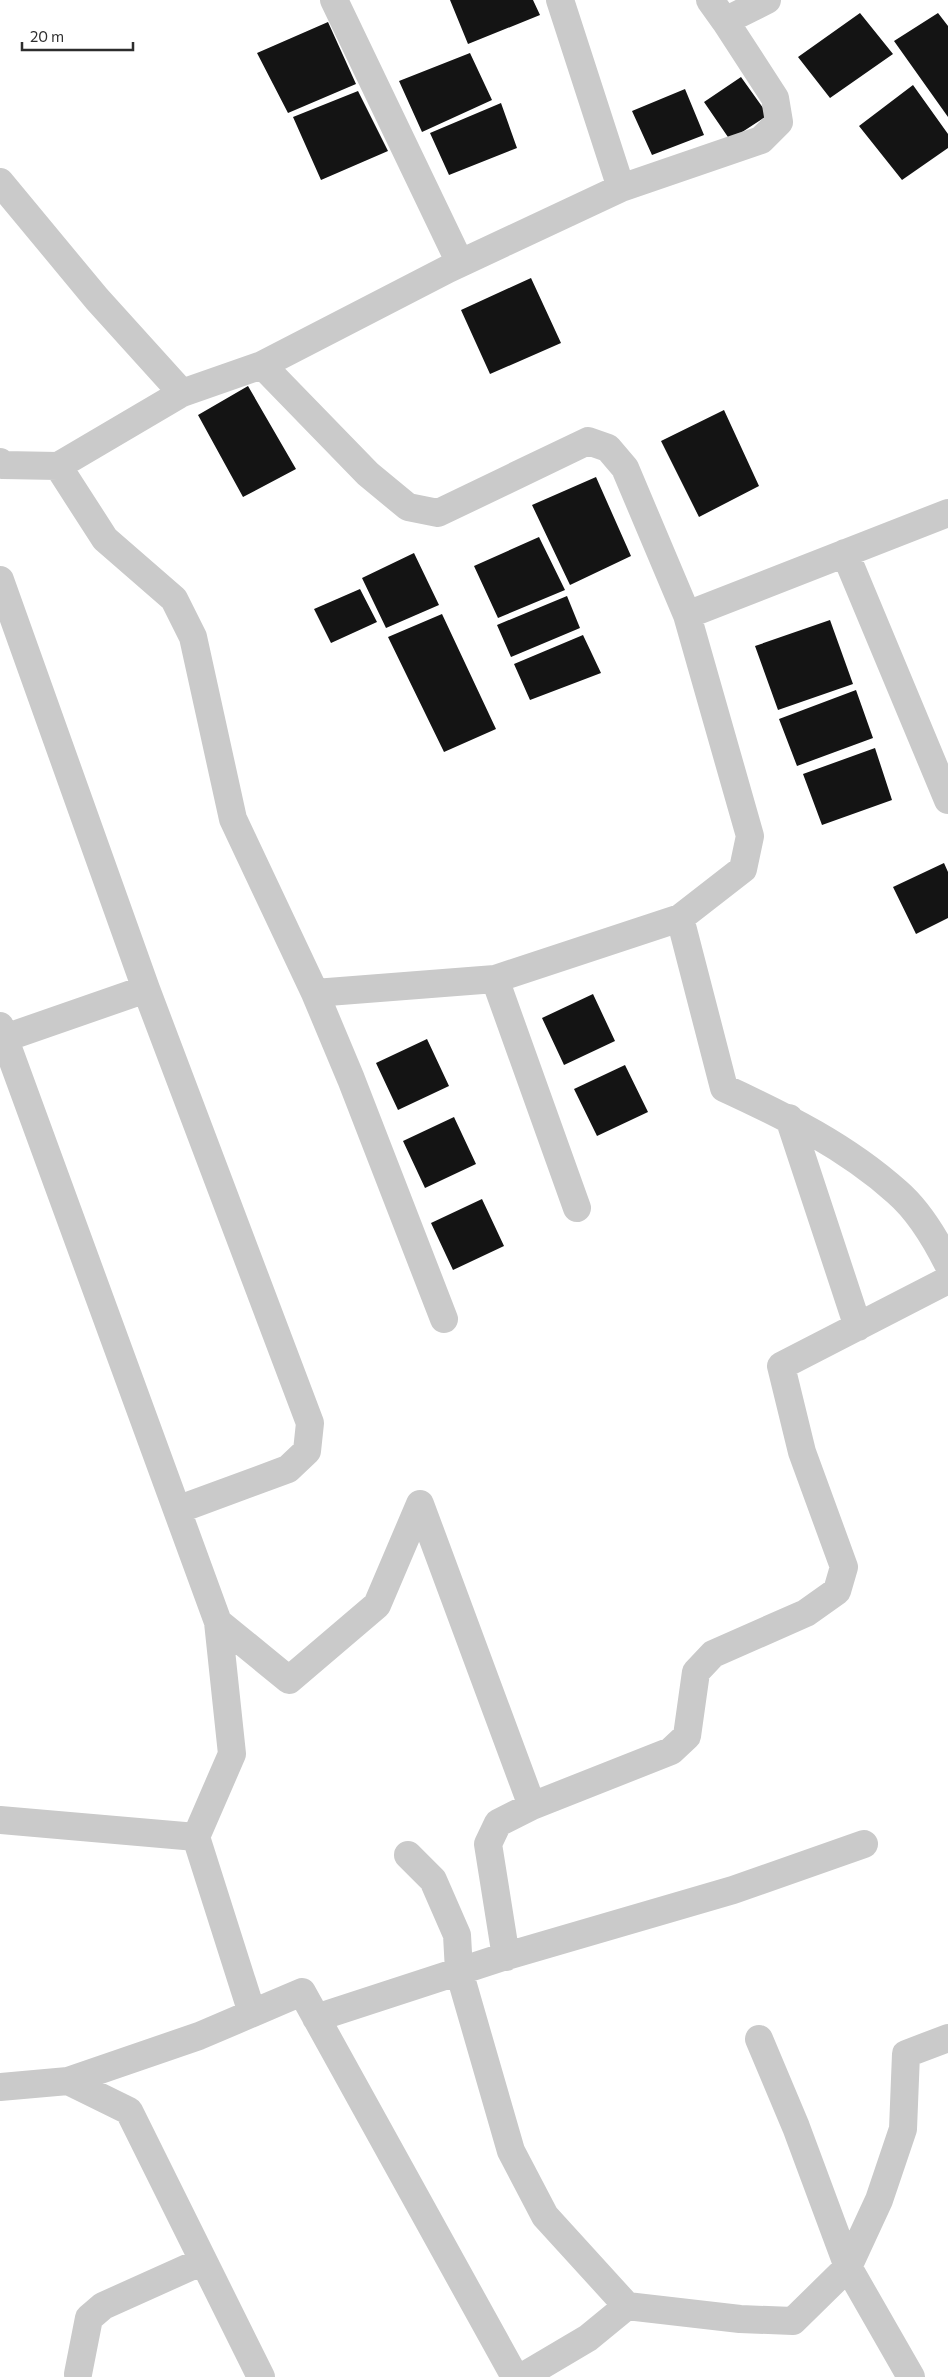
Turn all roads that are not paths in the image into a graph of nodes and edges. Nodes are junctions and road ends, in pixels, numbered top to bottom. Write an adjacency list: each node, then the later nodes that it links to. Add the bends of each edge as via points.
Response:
1 (334, 0): 7 (street)
2 (560, 0): 6 (street)
3 (767, 0): 4 (street)
4 (718, 10): 6 (street, via 775,98 779,122 761,140)
5 (0, 182): 9 (street, via 97,299)
6 (621, 188): 7 (street)
7 (460, 263): 8 (street)
8 (262, 365): 9 (street); 15 (street, via 368,474 408,507 438,513 588,441 608,448 625,468)
9 (182, 392): 11 (street)
10 (0, 462): 11 (street, via 3,465)
11 (58, 466): 20 (street, via 105,539 174,599 193,637 232,819)
12 (948, 513): 13 (street)
13 (844, 553): 15 (street); 16 (street)
14 (0, 580): 19 (street)
15 (687, 615): 17 (street, via 750,836 743,869)
16 (948, 800)
17 (680, 918): 18 (street); 22 (street, via 724,1088)
18 (495, 979): 20 (street); 23 (street)
19 (146, 989): 21 (street); 28 (street, via 310,1423 307,1451 288,1469)
20 (315, 993): 26 (street)
21 (2, 1032): 28 (street)
22 (789, 1118): 24 (street, via 864,1166 899,1193 935,1238); 27 (street)
23 (577, 1208)
24 (948, 1264)
25 (948, 1280): 27 (street)
26 (444, 1319)
27 (858, 1326): 30 (street, via 782,1366 802,1452 844,1567 837,1592 806,1613 713,1654 696,1672 687,1736 671,1751)
28 (177, 1510): 29 (street)
29 (218, 1622): 30 (street, via 289,1680 377,1605 420,1504); 32 (street, via 232,1754)
30 (532, 1806): 35 (street, via 498,1823 488,1844)
31 (0, 1820): 32 (street)
32 (196, 1837): 37 (street)
33 (864, 1844): 35 (street, via 733,1890)
34 (408, 1855): 36 (street, via 433,1880 457,1935)
35 (506, 1957): 36 (street)
36 (460, 1971): 38 (street); 45 (street, via 511,2151 546,2216)
37 (252, 2014): 38 (street, via 302,1992); 41 (street, via 199,2036)
38 (316, 2018): 48 (street)
39 (948, 2038): 44 (street, via 906,2054 903,2129 879,2200)
40 (759, 2039): 44 (street)
41 (68, 2081): 42 (street); 43 (street, via 129,2111)
42 (0, 2086)
43 (203, 2261): 46 (street, via 103,2306 89,2318); 47 (street)
44 (848, 2267): 45 (street, via 793,2321 740,2319); 50 (street)
45 (627, 2306): 49 (street, via 588,2338)
46 (78, 2374)
47 (261, 2377)
48 (515, 2377)
49 (522, 2377)
50 (911, 2377)

